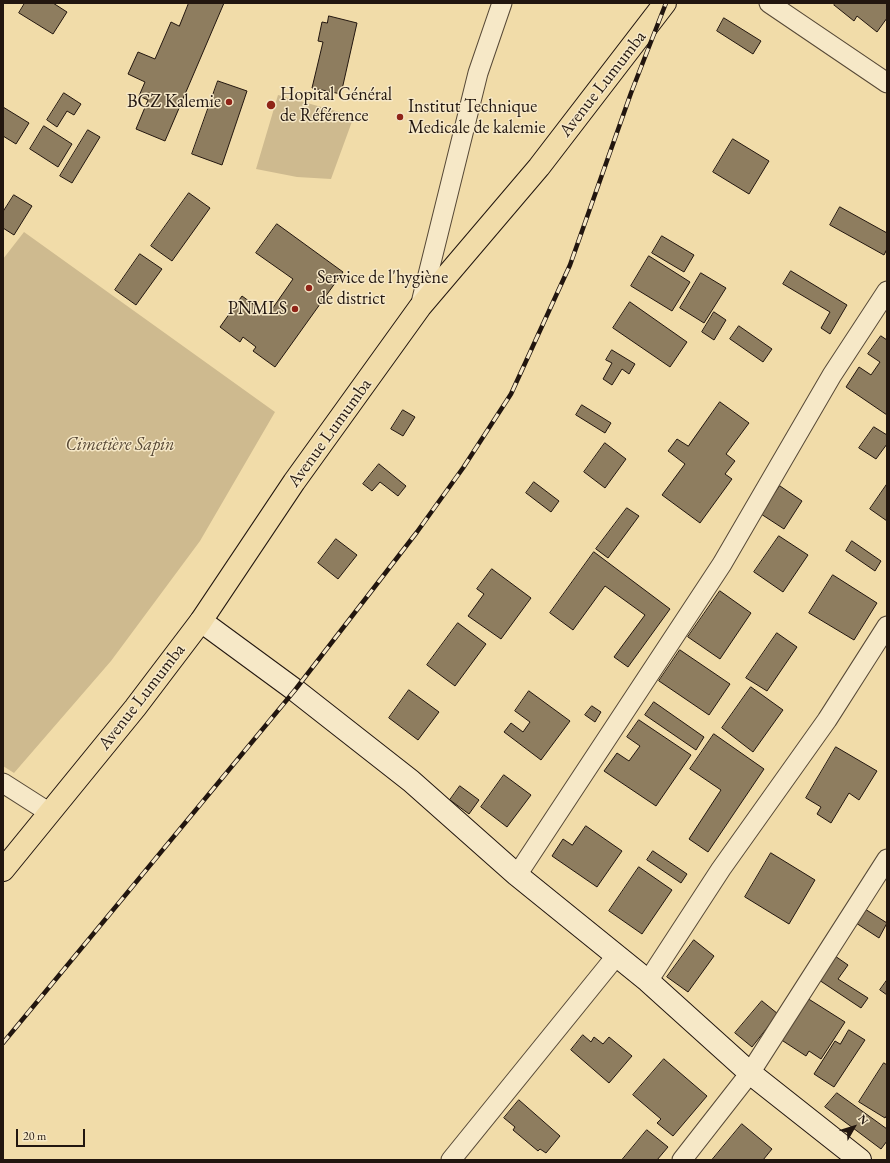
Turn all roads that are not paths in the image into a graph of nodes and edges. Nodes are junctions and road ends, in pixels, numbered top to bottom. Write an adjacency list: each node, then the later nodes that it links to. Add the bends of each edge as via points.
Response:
1 (502, 3): 6 (street, via 478,73)
2 (665, 3): 6 (highway, Avenue Lumumba, via 539,167)
3 (769, 3): 4 (street)
4 (887, 83)
5 (887, 291): 13 (street, via 832,375 722,564)
6 (420, 307): 7 (highway, Avenue Lumumba, via 294,482)
7 (201, 621): 10 (highway, Avenue Lumumba, via 135,708); 13 (street, via 278,676 411,781)
8 (887, 626): 15 (street, via 827,720 721,869)
9 (3, 783): 10 (street)
10 (50, 812): 12 (highway, Avenue Lumumba)
11 (887, 859): 16 (street)
12 (3, 870)
13 (517, 875): 14 (street)
14 (617, 955): 15 (street); 17 (street)
15 (648, 981): 16 (street)
16 (750, 1072): 18 (street); 19 (street)
17 (451, 1160)
18 (682, 1160)
19 (860, 1160)

